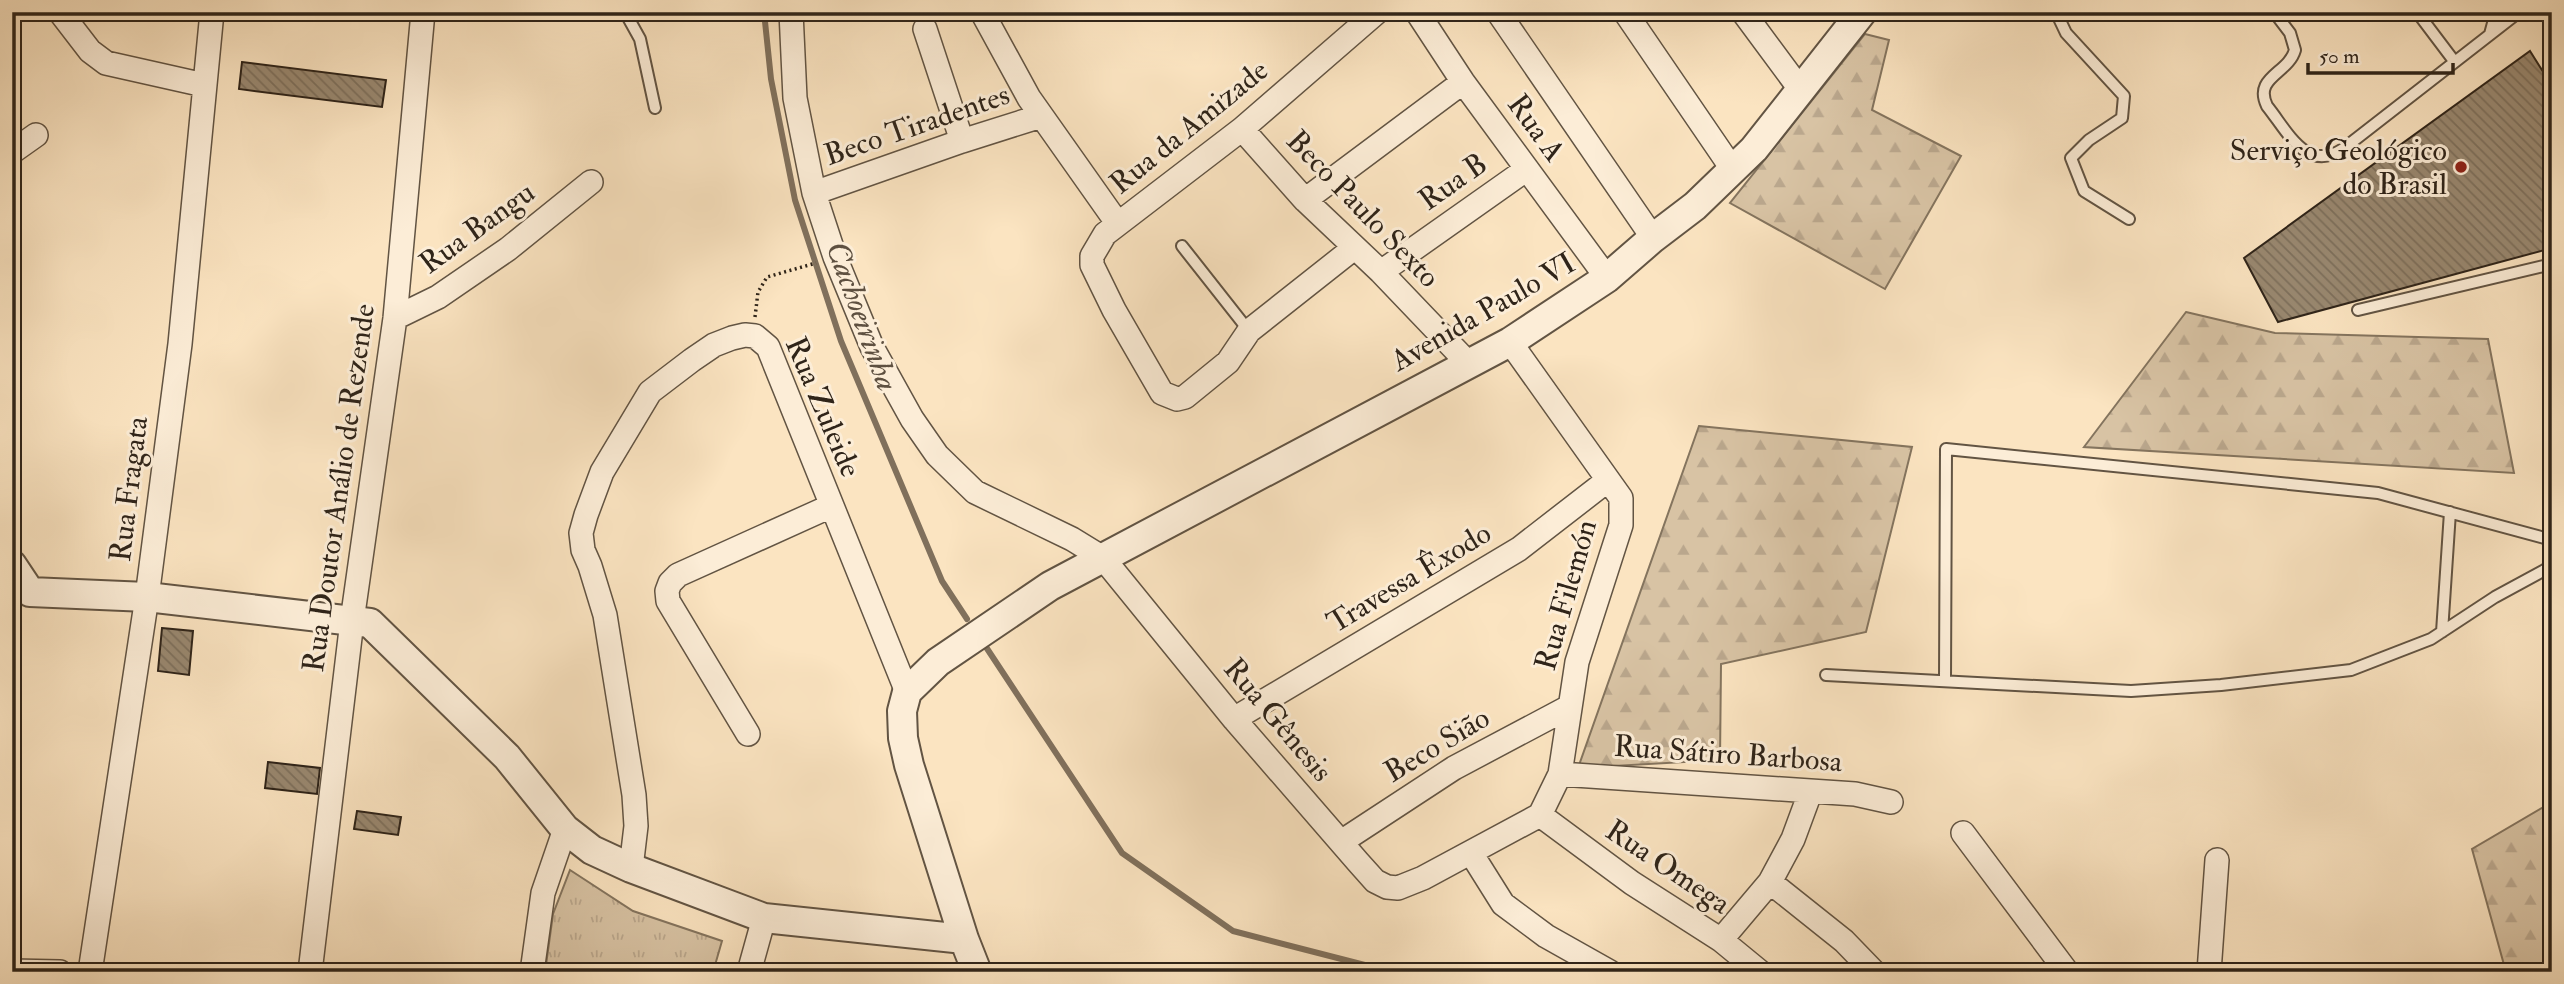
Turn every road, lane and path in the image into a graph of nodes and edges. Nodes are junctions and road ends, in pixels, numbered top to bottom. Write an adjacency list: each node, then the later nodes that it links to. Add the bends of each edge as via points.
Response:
1 (60, 12): 22 (street, via 90,51 106,63)
2 (212, 12): 22 (street, Rua Fragata)
3 (424, 12): 45 (street, Rua Doutor Análio de Rezende)
4 (625, 12): 24 (lane, via 640,38)
5 (791, 12): 33 (street, Rua Gênesis, via 795,98)
6 (982, 12): 25 (street)
7 (1377, 12): 26 (street, Rua da Amizade)
8 (1417, 12): 21 (street, Rua A)
9 (1498, 12): 37 (street)
10 (1625, 12): 31 (street)
11 (1743, 12): 23 (street)
12 (1862, 12): 23 (street, Avenida Paulo VI)
13 (2056, 12): 35 (lane, via 2066,33 2124,96 2122,118 2071,158 2084,191)
14 (2274, 12): 20 (lane, via 2290,33 2295,50 2264,85 2263,97 2295,140 2315,158 2333,156)
15 (2417, 12): 20 (lane)
16 (2496, 12): 19 (lane)
17 (2519, 12): 19 (lane)
18 (925, 29): 28 (street)
19 (2490, 34): 20 (lane)
20 (2454, 61)
21 (1463, 82): 30 (street, Rua A); 34 (street)
22 (204, 85): 58 (street, Rua Fragata, via 180,344)
23 (1800, 89): 31 (street, Avenida Paulo VI)
24 (655, 108)
25 (1041, 116): 28 (street, Beco Tiradentes); 36 (street)
26 (1242, 129): 34 (street, Beco Paulo Sexto); 36 (street, Rua da Amizade)
27 (36, 135): 29 (street)
28 (962, 141): 33 (street, Beco Tiradentes)
29 (12, 152)
30 (1527, 169): 42 (street, Rua B); 43 (street, Rua A)
31 (1733, 170): 37 (street, Avenida Paulo VI)
32 (591, 182): 45 (street, Rua Bangu, via 508,250 438,298)
33 (814, 193): 54 (street, Rua Gênesis, via 872,346 937,455 975,492)
34 (1305, 200): 39 (street, Beco Paulo Sexto)
35 (2129, 219)
36 (1118, 225): 46 (street, Rua da Amizade, via 1105,234 1091,256 1091,265 1162,393 1173,399 1185,397 1228,362)
37 (1653, 238): 43 (street, Avenida Paulo VI)
38 (1182, 246): 46 (lane)
39 (1354, 248): 42 (street, Beco Paulo Sexto); 46 (street)
40 (813, 264): 47 (path, via 767,277 758,292)
41 (2552, 264): 44 (lane)
42 (1381, 272): 49 (street, Beco Paulo Sexto)
43 (1607, 278): 48 (street, Avenida Paulo VI)
44 (2358, 310)
45 (395, 318): 59 (street, Rua Doutor Análio de Rezende)
46 (1249, 331)
47 (755, 336): 51 (street, Rua Zuleide, via 768,347); 76 (street, Rua Zuleide, via 715,345 650,392 602,472 581,533 605,615 634,795)
48 (1510, 342): 49 (street, Avenida Paulo VI); 50 (street, Rua Filemón)
49 (1468, 363): 54 (street, Avenida Paulo VI)
50 (1608, 480): 64 (street, Rua Filemón, via 1621,498 1621,525 1577,662); 65 (street, Travessa Êxodo, via 1519,549)
51 (831, 506): 63 (street, Rua Zuleide); 66 (street, via 701,564 670,583 668,601)
52 (2450, 512): 53 (lane); 60 (lane); 62 (lane, via 2378,493 1946,449)
53 (2552, 540)
54 (1103, 558): 63 (street, Avenida Paulo VI, via 1050,586 938,662); 65 (street, Rua Gênesis)
55 (12, 565): 57 (street)
56 (2552, 566): 60 (lane)
57 (21, 597): 58 (street)
58 (147, 597): 59 (street); 83 (street, Rua Fragata)
59 (352, 621): 71 (street, via 370,623 508,757); 84 (street, Rua Doutor Análio de Rezende)
60 (2442, 632): 62 (lane, via 2351,670 2221,685 2131,691)
61 (1826, 675): 62 (lane)
62 (1945, 681)
63 (907, 692): 79 (street, via 902,711 909,765)
64 (1569, 707): 67 (street, Rua Filemón); 73 (street, Beco Sião, via 1454,768)
65 (1234, 719): 73 (street, Rua Gênesis)
66 (748, 734)
67 (1560, 774): 68 (street, Rua Sátiro Barbosa); 70 (street, Rua Filemón)
68 (1810, 793): 69 (street, Rua Sátiro Barbosa, via 1855,794); 77 (street)
69 (1891, 802)
70 (1540, 816): 74 (street); 80 (street, Rua Omega)
71 (565, 829): 76 (street); 85 (street, via 543,893)
72 (1964, 833): 91 (street)
73 (1341, 842): 74 (street, Rua Gênesis, via 1375,881 1398,888)
74 (1471, 853): 88 (street, via 1503,904 1546,936)
75 (2217, 860): 92 (street)
76 (631, 868): 78 (street)
77 (1770, 882): 80 (street); 90 (street)
78 (764, 918): 79 (street); 86 (street)
79 (964, 939): 87 (street)
80 (1721, 940): 89 (street, Rua Omega)
81 (12, 971): 82 (street)
82 (60, 972)
83 (90, 972)
84 (310, 972)
85 (531, 972)
86 (749, 972)
87 (977, 972)
88 (1611, 972)
89 (1760, 972)
90 (1874, 972)
91 (2067, 972)
92 (2209, 972)

